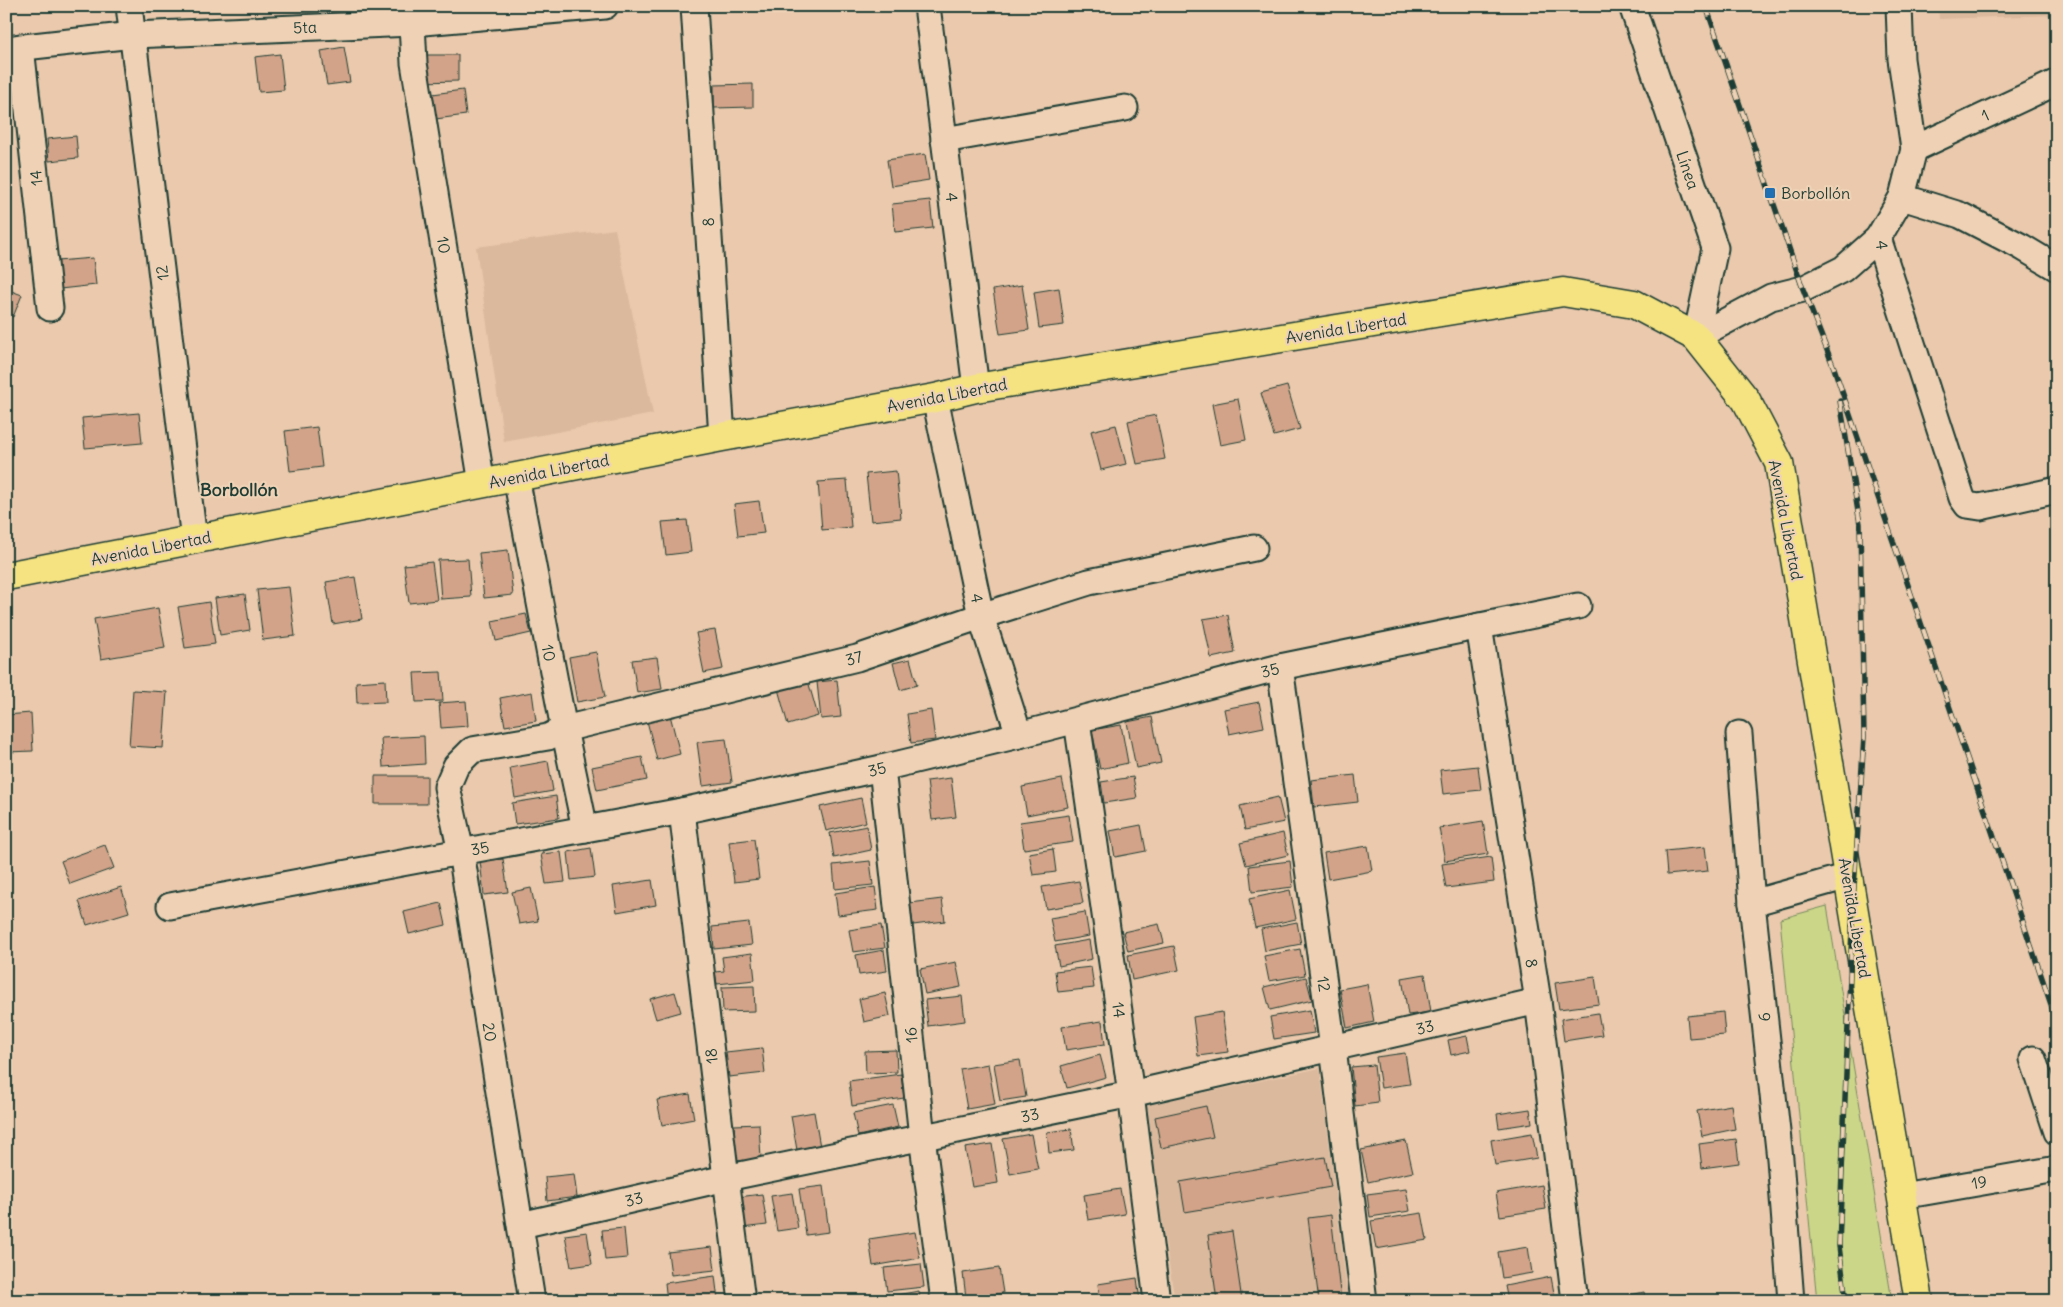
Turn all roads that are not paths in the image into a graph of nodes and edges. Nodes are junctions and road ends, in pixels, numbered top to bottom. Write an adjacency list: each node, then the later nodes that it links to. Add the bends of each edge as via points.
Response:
1 (129, 6): 8 (street, 12)
2 (605, 6): 7 (street, 5ta)
3 (694, 6): 21 (street, 8)
4 (927, 6): 12 (street, 4)
5 (1632, 6): 18 (street, Línea, via 1715,248)
6 (1899, 6): 13 (street, 4, via 1901,59)
7 (413, 15): 8 (street, 5ta); 23 (street, 10, via 416,73)
8 (133, 34): 9 (street, 5ta); 25 (street, 12)
9 (14, 48): 17 (street, 14)
10 (2057, 82): 13 (street, 1)
11 (1126, 108): 12 (street)
12 (944, 140): 19 (street, 4)
13 (1914, 149): 14 (street, 4)
14 (1902, 197): 15 (street, 4); 16 (street, via 1960,216)
15 (1878, 238): 18 (street, via 1842,269 1803,289 1770,297); 24 (street, 4, via 1962,498 1974,507)
16 (2057, 268)
17 (50, 308)
18 (1696, 338): 19 (main road, Avenida Libertad, via 1634,304 1563,292); 41 (main road, Avenida Libertad, via 1746,400 1779,463)
19 (976, 388): 20 (main road, Avenida Libertad)
20 (935, 398): 21 (main road, Avenida Libertad); 29 (street, 4)
21 (722, 437): 22 (main road, Avenida Libertad)
22 (516, 477): 23 (main road, Avenida Libertad); 33 (street, 10)
23 (482, 484): 25 (main road, Avenida Libertad)
24 (2057, 490)
25 (194, 540): 27 (main road, Avenida Libertad)
26 (1254, 548): 29 (street, 37, via 1089,582)
27 (6, 576)
28 (1578, 606): 30 (street, 35)
29 (981, 616): 33 (street, 37, via 857,658); 35 (street, 4)
30 (1478, 626): 31 (street, 35); 44 (street, 8)
31 (1280, 667): 32 (street, 35); 45 (street, 12)
32 (1077, 721): 35 (street, 35); 47 (street, 14)
33 (564, 729): 36 (street, 37, via 548,737 472,750); 39 (street, 10)
34 (1739, 734): 42 (street, 6)
35 (1019, 735): 37 (street, 35)
36 (456, 766): 40 (street, 20, via 447,787)
37 (882, 768): 38 (street, 35); 49 (street, 16)
38 (682, 811): 39 (street, 35); 51 (street, 18)
39 (585, 829): 40 (street, 35)
40 (461, 852): 43 (street, 35); 53 (street, 20)
41 (1848, 876): 42 (street); 52 (main road, Avenida Libertad)
42 (1752, 903): 60 (street, 6, via 1780,1159)
43 (170, 906)
44 (1538, 1001): 45 (street, 33); 59 (street, 8)
45 (1333, 1048): 47 (street, 33); 58 (street, 12)
46 (2033, 1059): 48 (street)
47 (1130, 1094): 49 (street, 33); 57 (street, 14)
48 (2057, 1132)
49 (922, 1137): 51 (street, 33); 56 (street, 16)
50 (2057, 1169): 52 (street, 19)
51 (726, 1178): 53 (street, 33); 55 (street, 18)
52 (1902, 1196): 61 (main road, Avenida Libertad)
53 (521, 1225): 54 (street, 20)
54 (532, 1301)
55 (742, 1301)
56 (944, 1301)
57 (1156, 1301)
58 (1364, 1301)
59 (1575, 1301)
60 (1791, 1301)
61 (1919, 1301)

